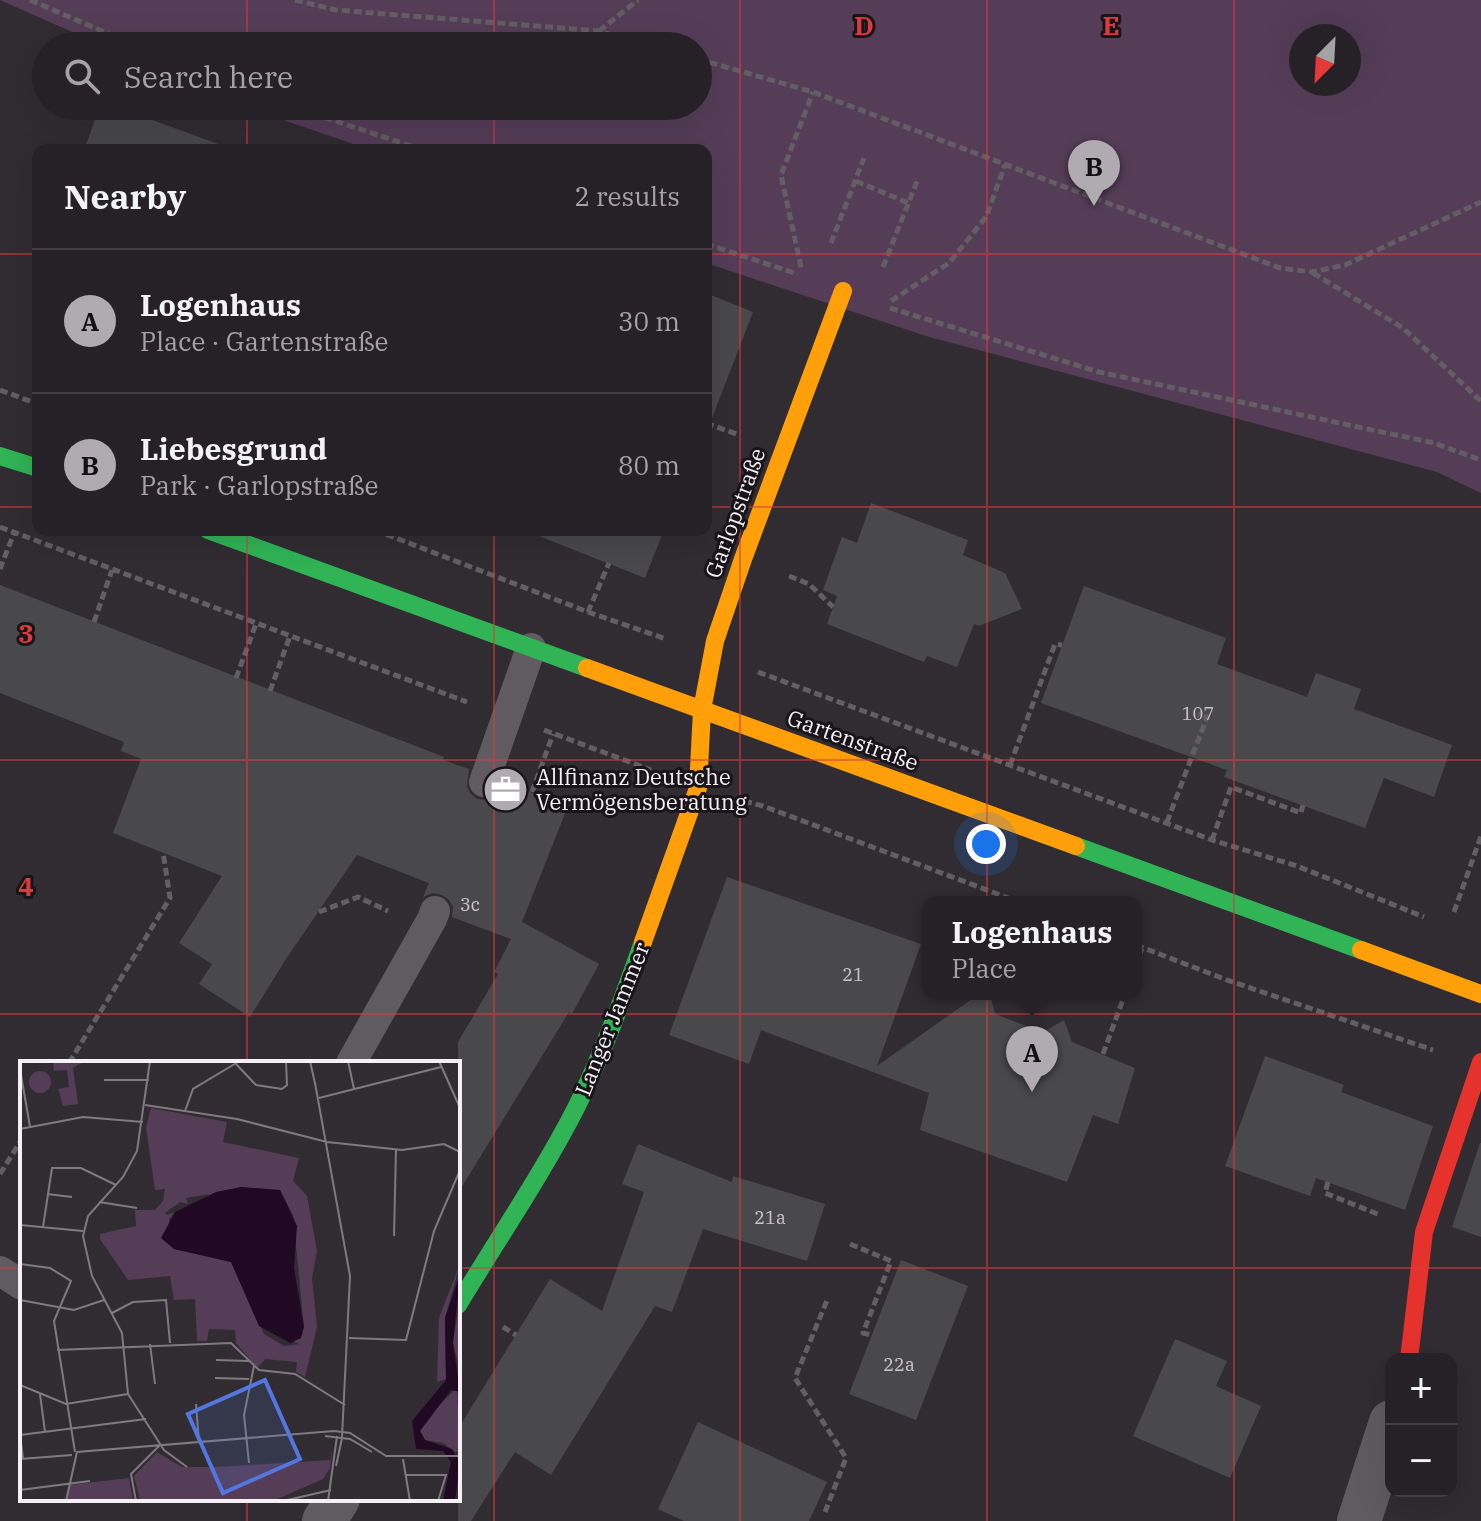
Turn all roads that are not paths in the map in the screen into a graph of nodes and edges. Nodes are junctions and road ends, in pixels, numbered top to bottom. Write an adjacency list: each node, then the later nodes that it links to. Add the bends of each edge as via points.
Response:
1 (843, 291): 6 (street, Garlopstraße, via 711,654)
2 (4, 456): 3 (street)
3 (32, 466)
4 (224, 536): 5 (street, Gartenstraße)
5 (531, 648): 6 (street, Gartenstraße); 7 (lane)
6 (702, 710): 9 (street, Gartenstraße); 14 (street, Langer Jammer, via 698,788 609,1036 558,1141)
7 (484, 782)
8 (430, 920): 10 (lane)
9 (1481, 994)
10 (352, 1061)
11 (1480, 1064): 15 (street, via 1424,1232)
12 (0, 1271): 13 (lane)
13 (20, 1284)
14 (460, 1302)
15 (1410, 1353)
16 (1390, 1425): 19 (street)
17 (337, 1501): 18 (street)
18 (324, 1521)
19 (1359, 1521)

